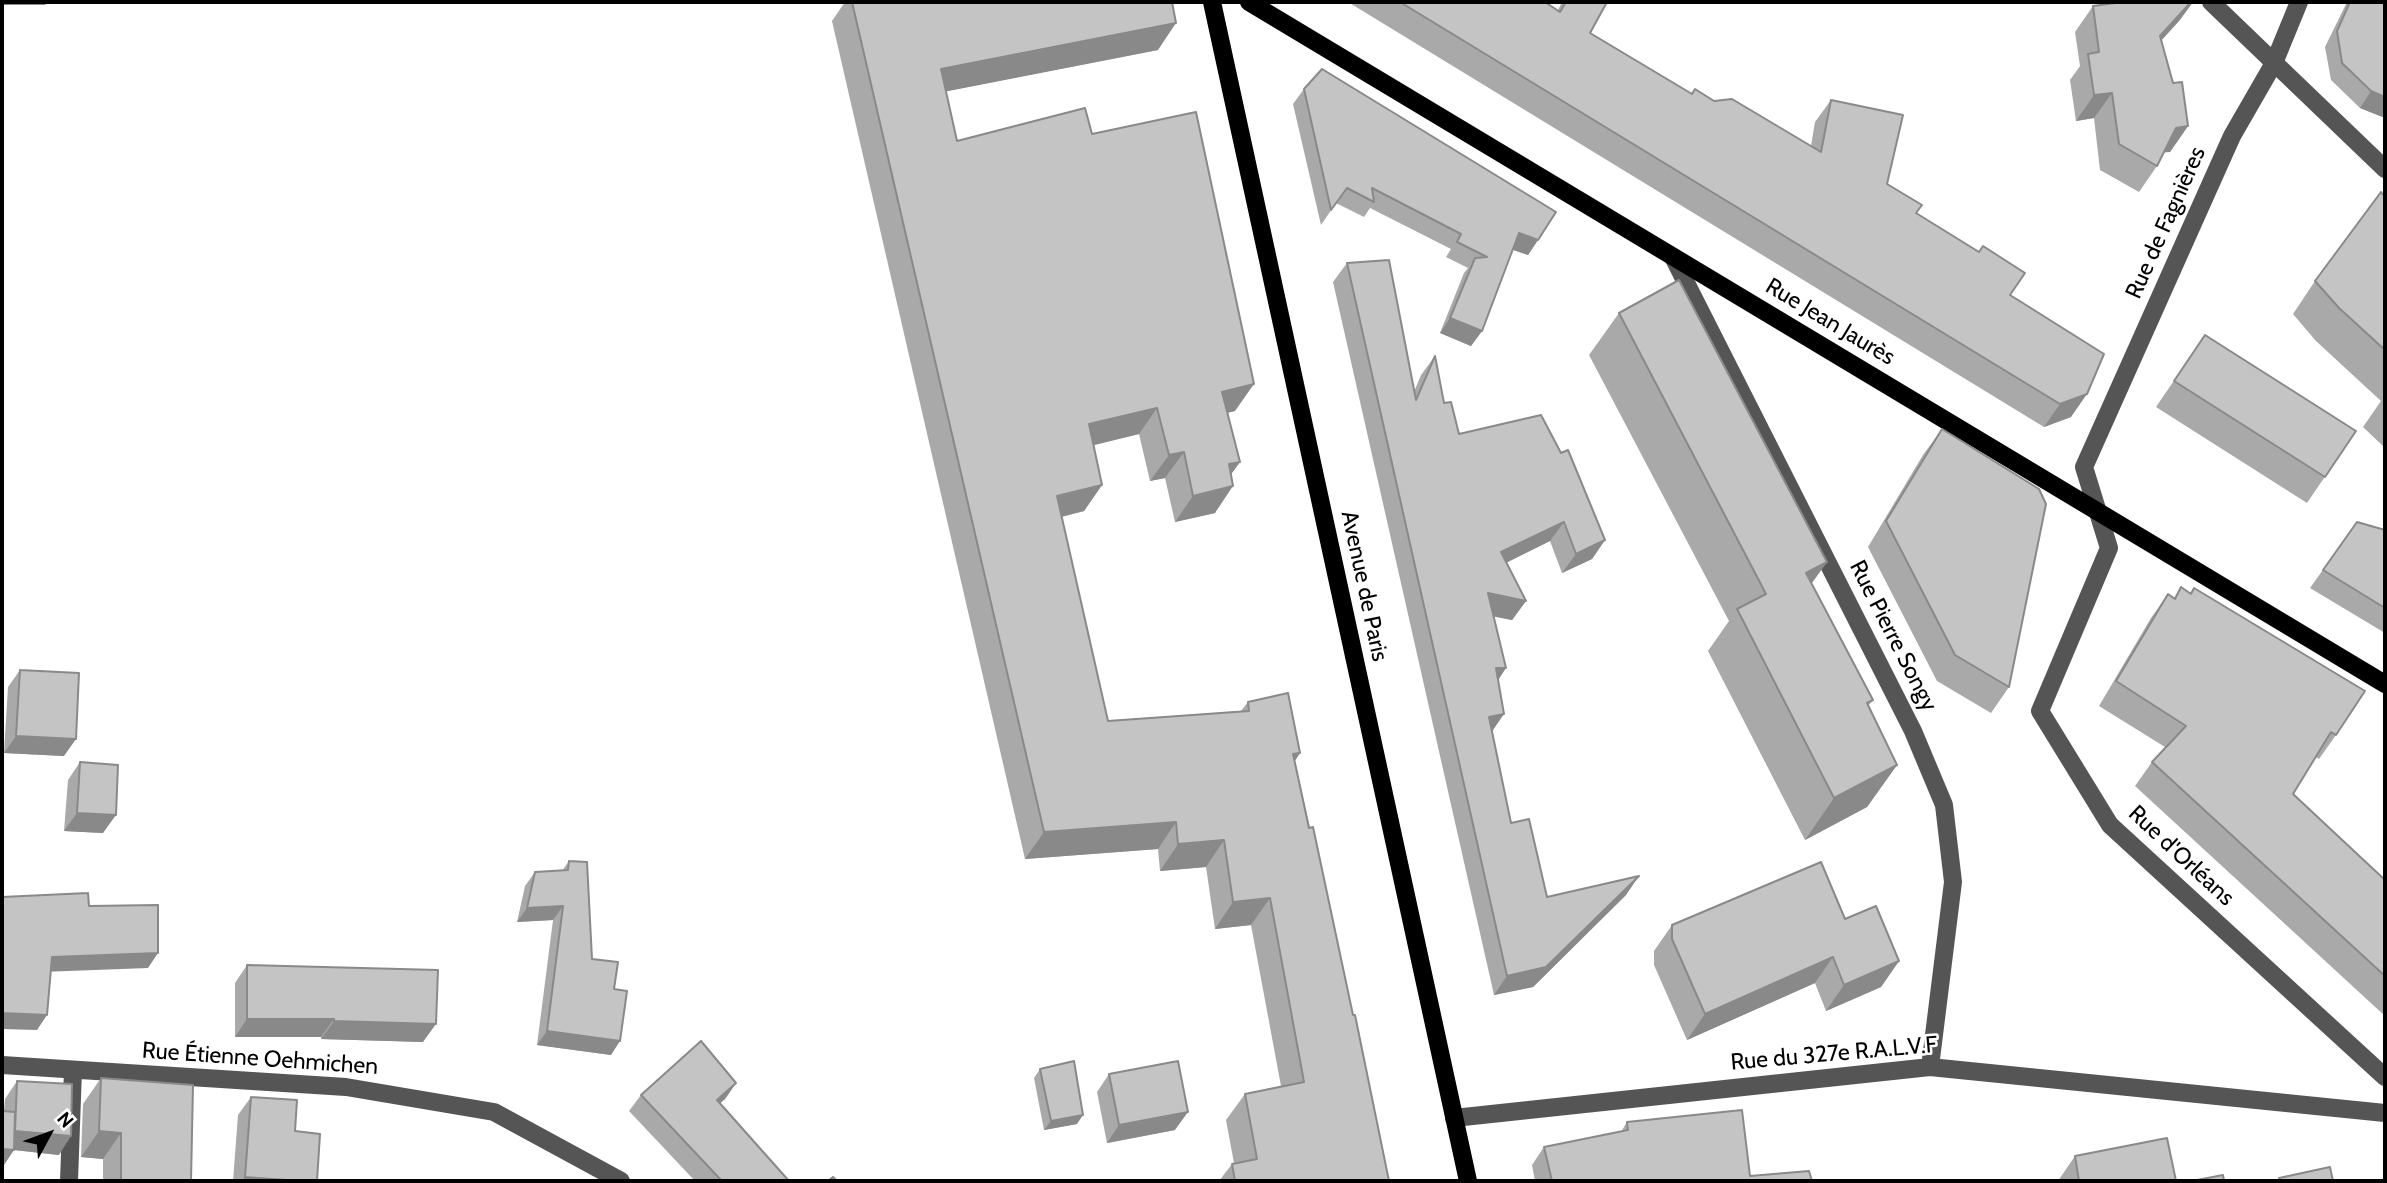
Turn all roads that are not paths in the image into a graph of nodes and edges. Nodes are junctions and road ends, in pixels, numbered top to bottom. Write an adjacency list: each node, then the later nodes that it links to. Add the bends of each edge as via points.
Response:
1 (1212, 2): 16 (main road, Avenue de Paris)
2 (1249, 2): 7 (main road, Rue Jean Jaurès)
3 (2211, 2): 5 (street)
4 (2298, 2): 5 (street, Rue de Fagnières)
5 (2274, 63): 6 (street); 8 (street, Rue de Fagnières, via 2232,136)
6 (2385, 169)
7 (1673, 257): 9 (main road, Rue Jean Jaurès); 12 (street, Rue Pierre Songy, via 1913,731 1944,805 1953,882)
8 (2084, 467): 9 (street, Rue d'Orléans)
9 (2097, 512): 10 (main road, Rue Jean Jaurès); 14 (street, Rue d'Orléans, via 2109,548 2040,711 2110,825)
10 (2385, 684)
11 (2, 1066): 13 (street, Rue Étienne Oehmichen)
12 (1930, 1067): 15 (street, Rue du 327e R.A.L.V.F); 16 (street, Rue du 327e R.A.L.V.F)
13 (73, 1070): 17 (street); 18 (street, Rue Étienne Oehmichen, via 346,1087 494,1112)
14 (2385, 1077)
15 (2385, 1113)
16 (1454, 1118): 19 (main road, Avenue de Paris)
17 (69, 1181)
18 (621, 1181)
19 (1468, 1181)

